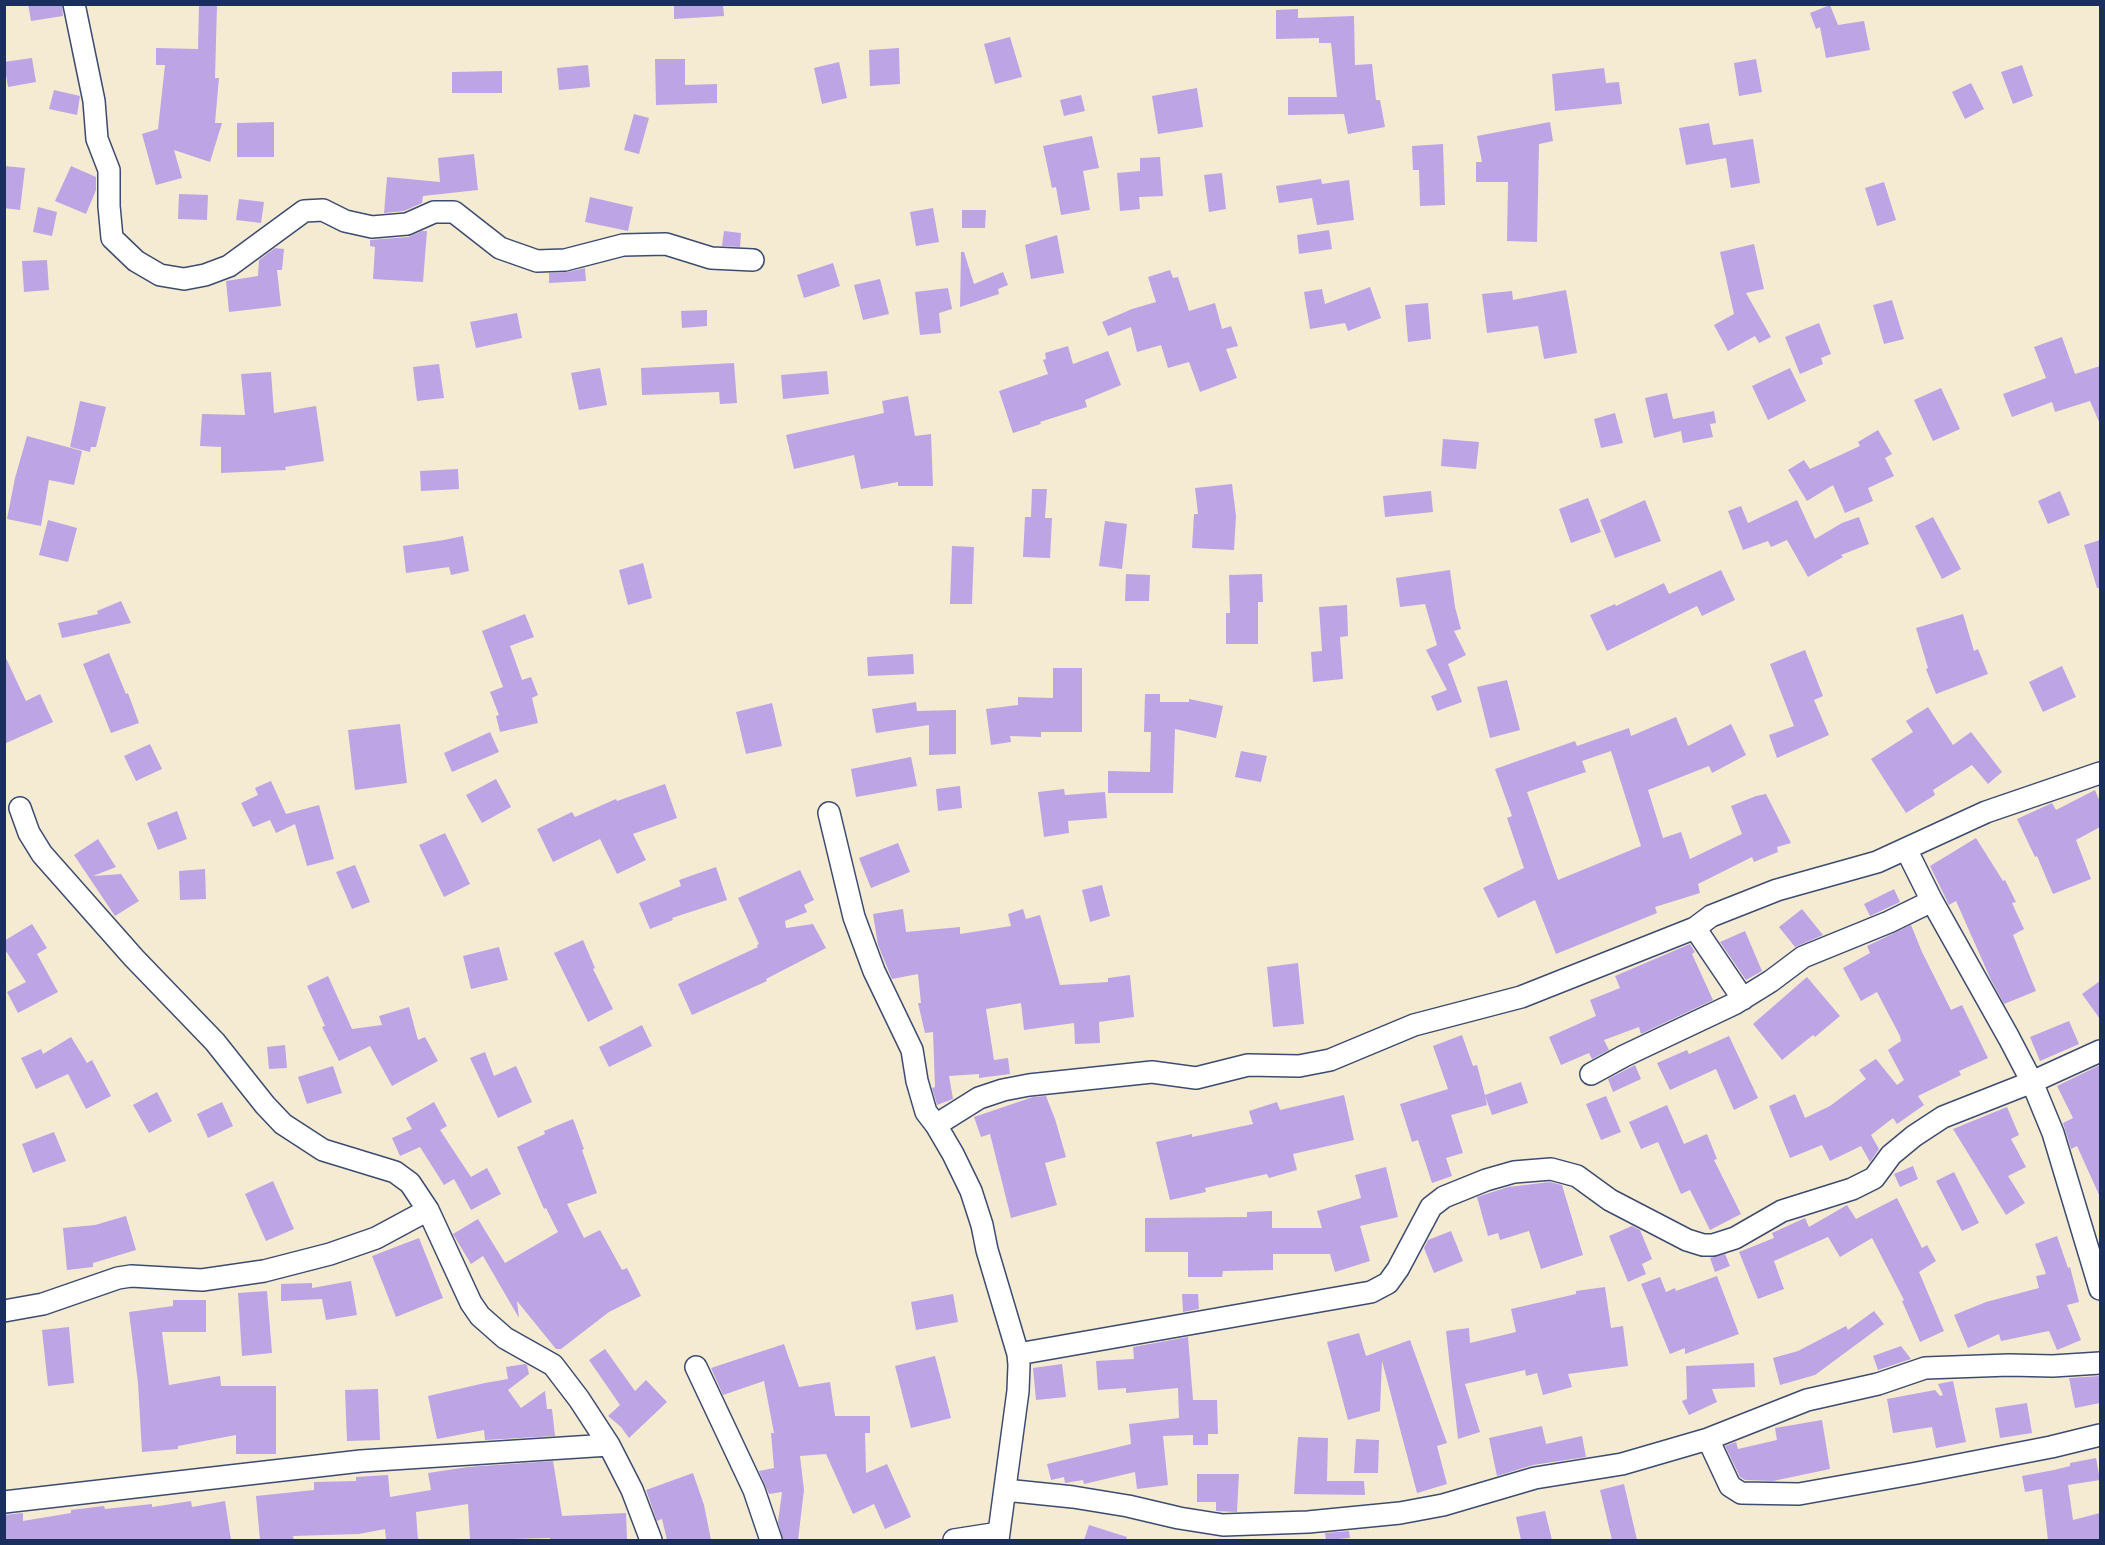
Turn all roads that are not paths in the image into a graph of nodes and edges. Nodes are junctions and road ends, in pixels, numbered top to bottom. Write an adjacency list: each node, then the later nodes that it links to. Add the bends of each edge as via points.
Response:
1 (74, 4): 2 (street, via 94,101 97,139 109,170 112,238 136,261 160,275 184,279 221,269 304,211 323,210 345,221 372,227 407,224 434,212 454,212 500,248 537,261 565,260 623,245 666,244 711,258)
2 (753, 260)
3 (2100, 773): 6 (street, via 1986,812)
4 (20, 808): 14 (street, via 42,854 215,1042 283,1124 323,1150 395,1172 410,1183)
5 (829, 813): 13 (street, via 854,917 874,971 912,1050 916,1081 926,1112)
6 (1906, 849): 7 (street); 8 (street, via 1877,862 1777,890 1711,916)
7 (1932, 901): 9 (street, via 1803,957); 12 (street)
8 (1695, 928): 9 (street); 13 (street, via 1521,998 1414,1025 1330,1060 1299,1066 1248,1065 1196,1078 1152,1072 1029,1085 979,1098)
9 (1743, 999): 11 (street)
10 (2100, 1051): 12 (street)
11 (1591, 1074)
12 (2032, 1082): 15 (street, via 2053,1134); 17 (street, via 1943,1117 1891,1155 1874,1178 1782,1211 1735,1238 1713,1245 1688,1240 1610,1200 1577,1176 1551,1169 1514,1172 1444,1197 1431,1207 1398,1269 1388,1283 1371,1292)
13 (936, 1125): 17 (street, via 970,1191)
14 (428, 1210): 16 (street, via 376,1238 264,1271 202,1280 131,1276 43,1304); 22 (street, via 480,1316 505,1338 553,1365 563,1375)
15 (2100, 1288)
16 (4, 1311)
17 (1018, 1354): 23 (street)
18 (2100, 1363): 21 (street, via 1925,1368 1798,1404)
19 (696, 1367): 27 (street, via 754,1490)
20 (2100, 1435): 21 (street, via 1798,1494 1741,1493 1730,1486)
21 (1708, 1439): 23 (street, via 1622,1464 1528,1480 1443,1505 1308,1522 1223,1525 1073,1497)
22 (609, 1445): 24 (street, via 361,1461); 26 (street)
23 (1005, 1490): 25 (street)
24 (4, 1502)
25 (998, 1537): 28 (street)
26 (651, 1540)
27 (771, 1540)
28 (954, 1540)

